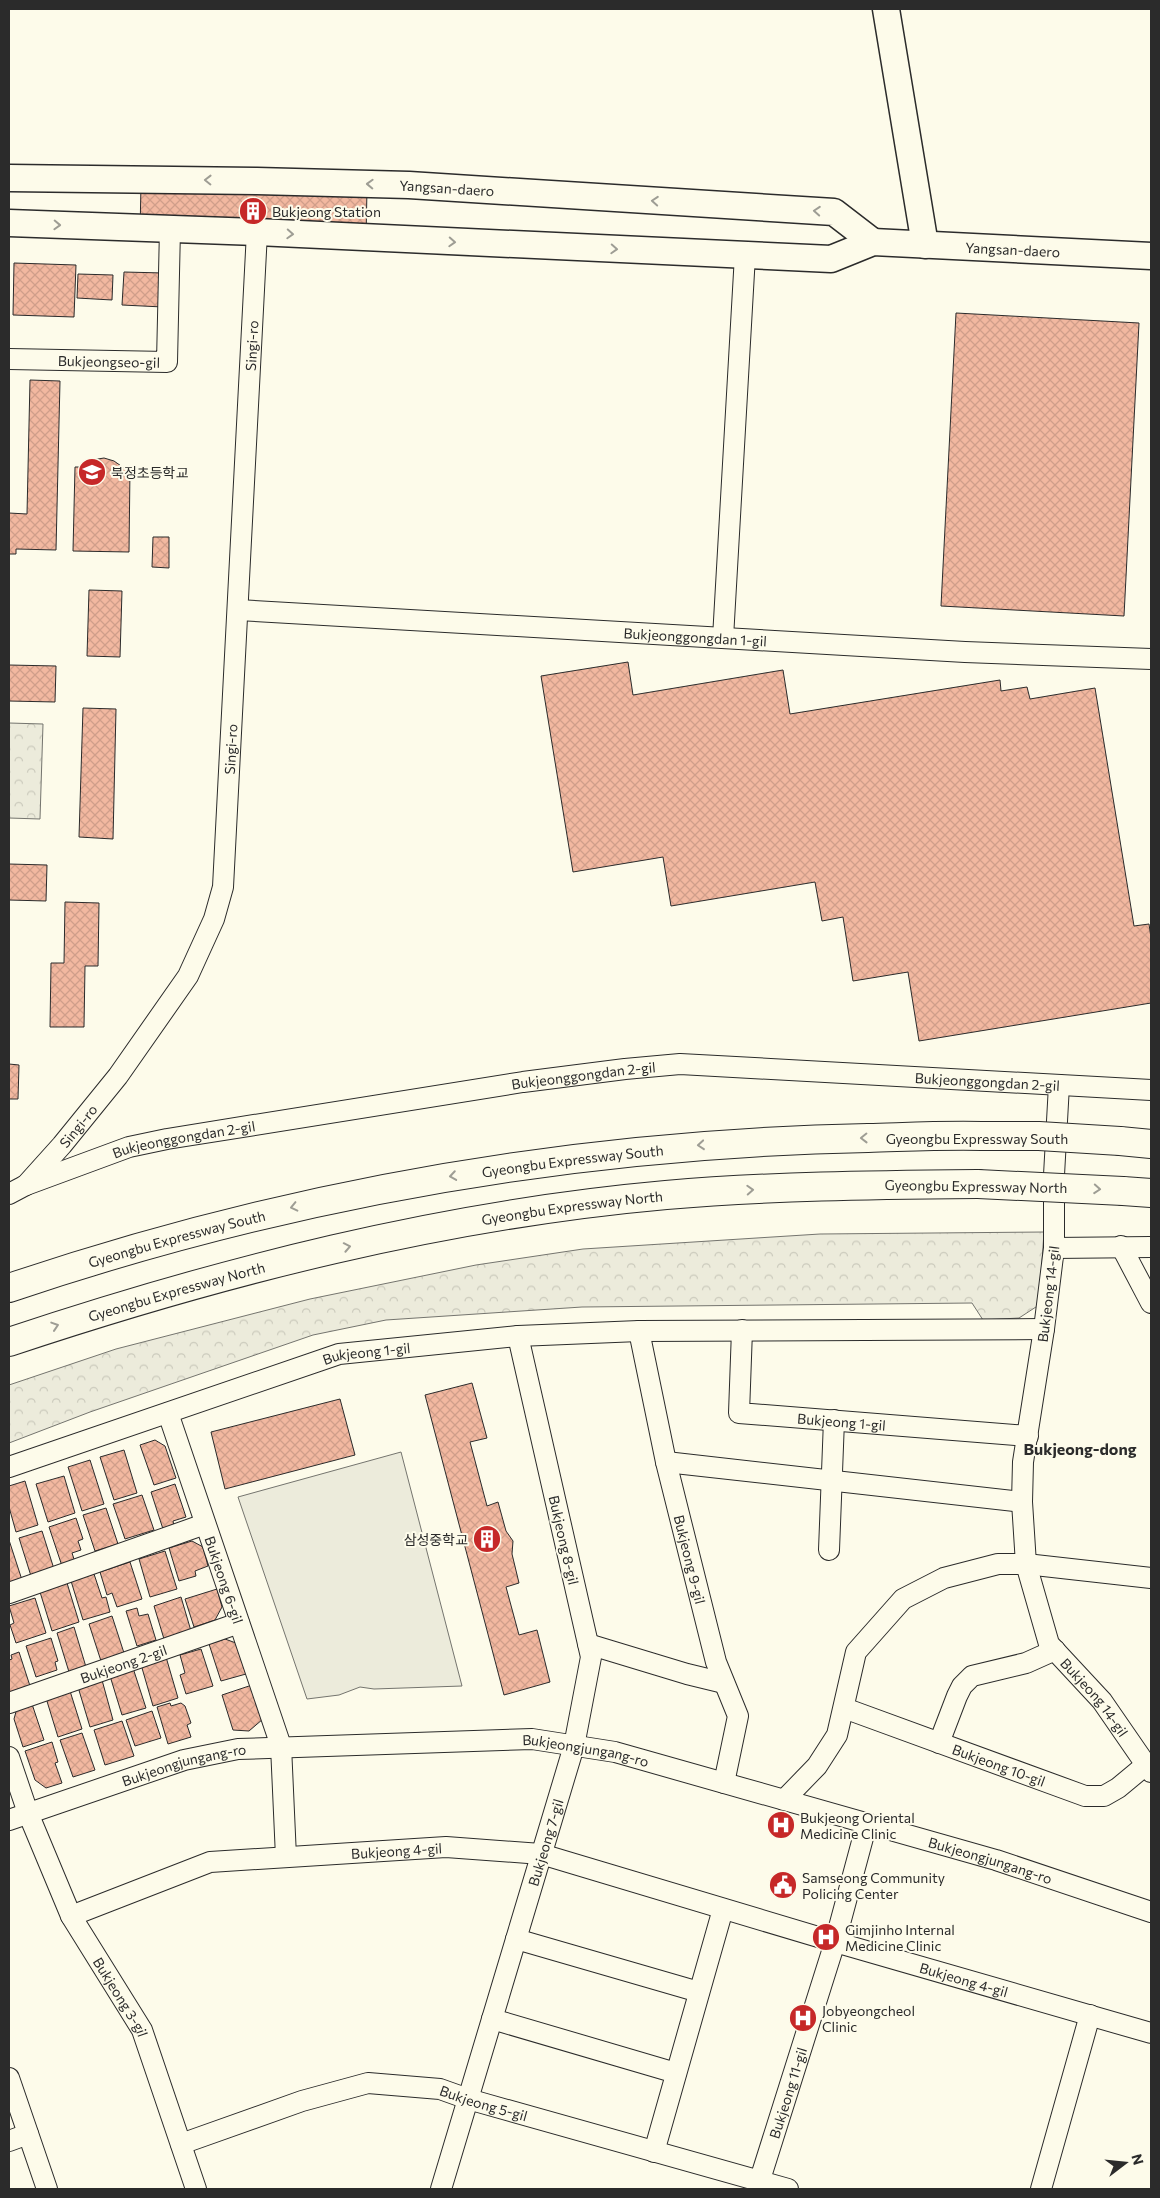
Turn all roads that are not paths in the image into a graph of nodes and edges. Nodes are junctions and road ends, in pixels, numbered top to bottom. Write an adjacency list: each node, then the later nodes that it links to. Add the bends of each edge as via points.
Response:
1 (886, 9): 7 (main road)
2 (9, 178): 6 (main road, Yangsan-daero, one-way to 2, via 834,212 409,185)
3 (9, 223): 4 (main road, Yangsan-daero, one-way to 4)
4 (170, 229): 5 (main road, Yangsan-daero); 10 (street, Bukjeongseo-gil, via 167,362)
5 (257, 232): 8 (main road, Yangsan-daero, one-way to 8); 11 (street, Singi-ro)
6 (873, 242): 7 (main road, Yangsan-daero); 8 (main road, Yangsan-daero, via 831,259)
7 (925, 245): 9 (main road, Yangsan-daero)
8 (745, 255): 12 (street)
9 (1151, 256)
10 (9, 359)
11 (238, 610): 12 (street, Bukjeonggongdan 1-gil); 17 (street, Singi-ro, via 223,887 214,919 188,976 123,1068 62,1145)
12 (722, 638): 13 (street, Bukjeonggongdan 1-gil)
13 (1151, 659)
14 (1059, 1085): 15 (street, Bukjeonggongdan 2-gil); 17 (street, Bukjeonggongdan 2-gil, via 680,1064 625,1068 167,1139 129,1148); 21 (street, Bukjeong 14-gil)
15 (1151, 1090)
16 (1151, 1144): 22 (highway, Gyeongbu Expressway South, one-way to 22, bridge, via 982,1136 726,1143 579,1157 488,1170 266,1214 188,1233)
17 (17, 1189)
18 (1151, 1193): 28 (highway, Gyeongbu Expressway North, one-way to 18, bridge, via 195,1284 323,1251 559,1208 666,1195 769,1189 978,1184)
19 (1121, 1246): 20 (street); 21 (street); 23 (street)
20 (1151, 1247)
21 (1054, 1248): 24 (street, Bukjeong 14-gil)
22 (9, 1288)
23 (1151, 1303)
24 (1044, 1329): 25 (street, Bukjeong 1-gil); 31 (street, Bukjeong 14-gil)
25 (742, 1330): 26 (street, Bukjeong 1-gil); 30 (street, Bukjeong 1-gil, via 740,1412)
26 (640, 1331): 27 (street, Bukjeong 1-gil); 32 (street, Bukjeong 9-gil)
27 (518, 1336): 29 (street, Bukjeong 1-gil, via 339,1354); 42 (street, Bukjeong 8-gil)
28 (9, 1342)
29 (168, 1413): 33 (street, Bukjeong 1-gil); 36 (street, Bukjeong 6-gil)
30 (834, 1420): 31 (street, Bukjeong 1-gil); 34 (street)
31 (1028, 1436): 35 (street, Bukjeong 14-gil)
32 (666, 1462): 34 (street); 44 (street, Bukjeong 9-gil)
33 (9, 1467)
34 (832, 1480): 35 (street); 37 (street)
35 (1022, 1502): 38 (street, Bukjeong 14-gil)
36 (205, 1524): 40 (street); 41 (street, Bukjeong 6-gil)
37 (829, 1550)
38 (1026, 1564): 39 (street); 43 (street, Bukjeong 14-gil, via 1049,1644); 46 (street, via 998,1564 944,1578 903,1599 856,1652)
39 (1151, 1578)
40 (9, 1593)
41 (239, 1623): 45 (street, Bukjeong 2-gil); 48 (street, Bukjeong 6-gil)
42 (588, 1644): 44 (street); 49 (street, Bukjeong 8-gil, via 591,1657)
43 (1055, 1650): 47 (street, via 1026,1663 972,1676 956,1696); 51 (street, Bukjeong 14-gil, via 1102,1701)
44 (724, 1683): 52 (street, Bukjeong 9-gil, via 738,1716)
45 (9, 1703)
46 (844, 1708): 47 (street, Bukjeong 10-gil); 53 (street, via 837,1735 816,1766)
47 (940, 1743): 51 (street, Bukjeong 10-gil, via 1085,1796 1104,1796)
48 (281, 1746): 49 (street, Bukjeongjungang-ro, via 532,1739); 54 (street, Bukjeongjungang-ro, via 238,1749 192,1758); 58 (street, Bukjeong 6-gil)
49 (574, 1746): 52 (street, Bukjeongjungang-ro, via 615,1752); 57 (street, Bukjeong 7-gil)
50 (9, 1757): 54 (street)
51 (1149, 1768)
52 (724, 1783): 53 (street, Bukjeongjungang-ro)
53 (784, 1800): 56 (street, Bukjeongjungang-ro)
54 (28, 1813): 55 (street, Bukjeongjungang-ro); 61 (street, Bukjeong 3-gil)
55 (9, 1820)
56 (867, 1823): 60 (street, Bukjeongjungang-ro, via 996,1860); 63 (street, Bukjeong 11-gil)
57 (541, 1854): 58 (street, Bukjeong 4-gil, via 446,1848); 59 (street, Bukjeong 4-gil); 62 (street, Bukjeong 7-gil)
58 (286, 1858): 61 (street, Bukjeong 4-gil, via 210,1862)
59 (723, 1909): 63 (street, Bukjeong 4-gil); 64 (street)
60 (1151, 1912)
61 (71, 1916): 73 (street, Bukjeong 3-gil, via 142,2030)
62 (516, 1939): 64 (street); 66 (street, Bukjeong 7-gil)
63 (835, 1942): 65 (street, Bukjeong 4-gil); 75 (street, Bukjeong 11-gil)
64 (699, 1992): 68 (street)
65 (1090, 2015): 67 (street, Bukjeong 4-gil); 80 (street)
66 (492, 2019): 68 (street); 70 (street, Bukjeong 7-gil)
67 (1151, 2033)
68 (676, 2073): 74 (street)
69 (9, 2078): 71 (street)
70 (468, 2099): 73 (street, Bukjeong 5-gil, via 440,2089 368,2083 302,2100); 74 (street, Bukjeong 5-gil); 78 (street, Bukjeong 7-gil)
71 (28, 2134): 72 (street); 76 (street)
72 (9, 2141)
73 (181, 2144): 77 (street, Bukjeong 3-gil)
74 (654, 2152): 75 (street, Bukjeong 5-gil)
75 (758, 2185): 79 (street, Bukjeong 5-gil)
76 (47, 2189)
77 (196, 2189)
78 (441, 2189)
79 (788, 2189)
80 (1041, 2189)

